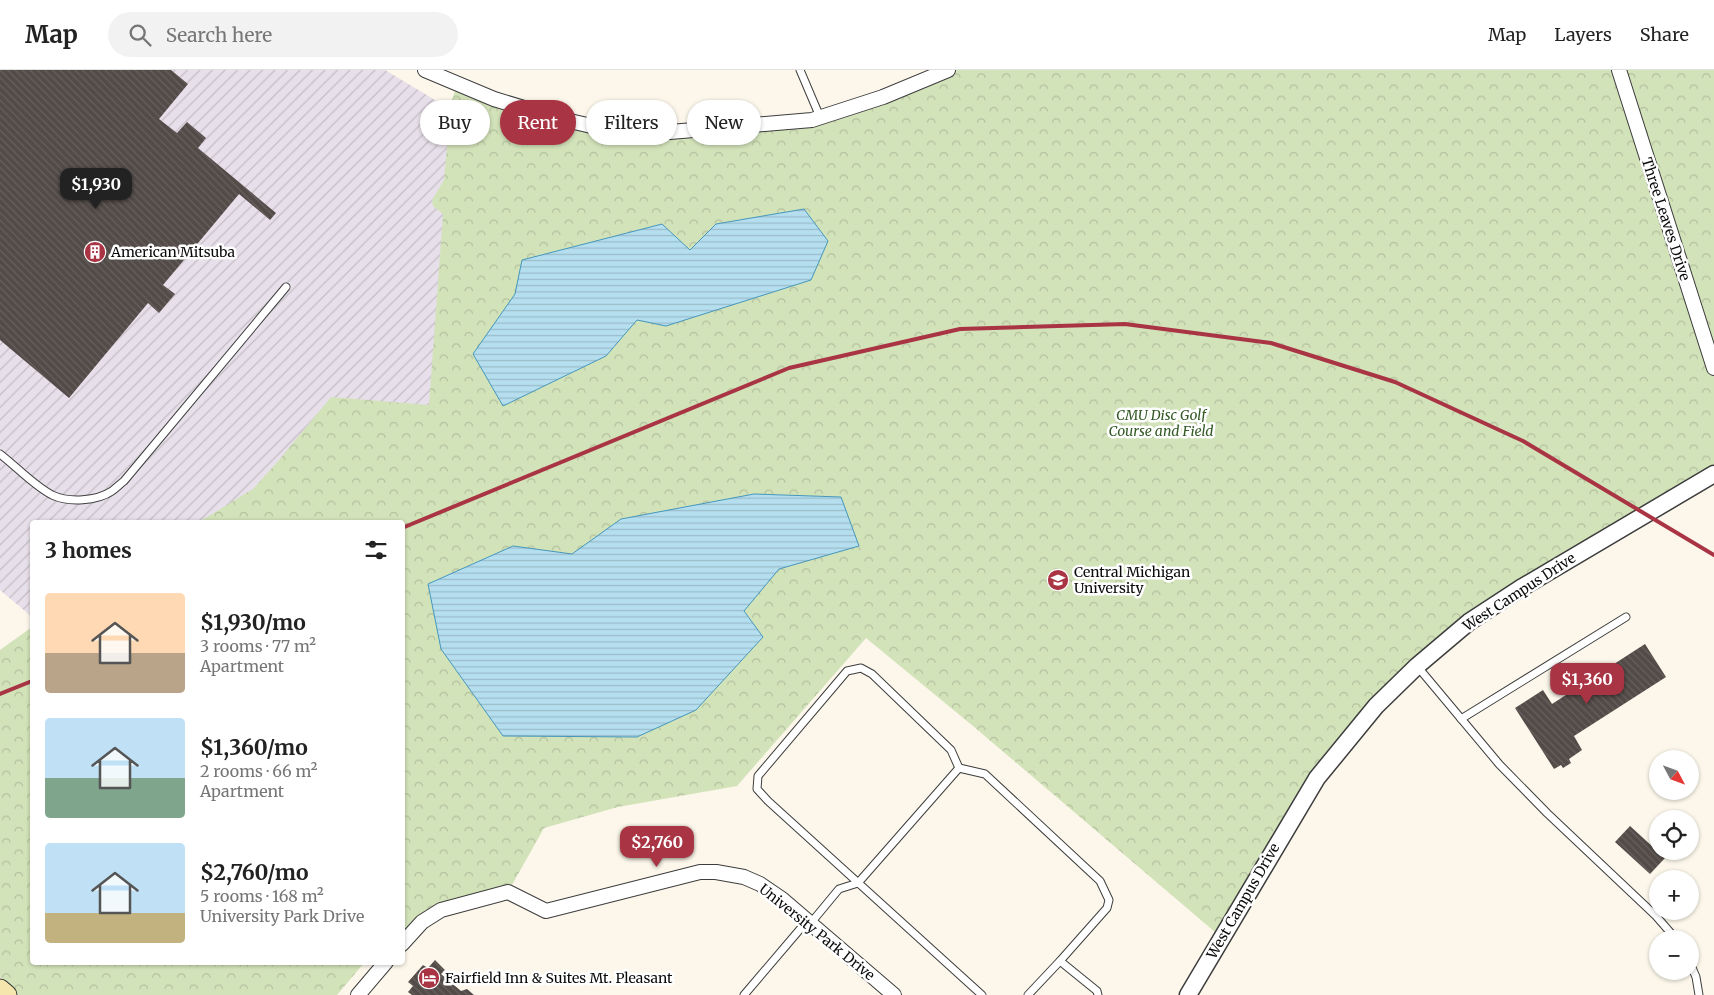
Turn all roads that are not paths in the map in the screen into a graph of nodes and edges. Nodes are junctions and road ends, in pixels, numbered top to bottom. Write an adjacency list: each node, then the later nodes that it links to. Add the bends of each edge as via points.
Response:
1 (425, 70): 5 (street, via 494,99 613,131 670,132)
2 (800, 70): 5 (lane)
3 (948, 70): 5 (street, via 883,97)
4 (1618, 70): 7 (street, Three Leaves Drive)
5 (820, 117)
6 (286, 287): 8 (lane, via 112,491 96,498 68,500 53,495)
7 (1714, 368)
8 (0, 454)
9 (1714, 474): 11 (street, West Campus Drive, via 1469,622)
10 (1626, 617): 12 (lane)
11 (1417, 666): 12 (lane); 29 (street, West Campus Drive, via 1376,706 1317,778)
12 (1461, 719): 16 (lane, via 1547,813)
13 (959, 768): 14 (lane); 14 (lane, via 951,750 872,674 860,668 847,671 758,776 757,789); 18 (lane, via 985,774 1100,881 1109,900 1107,908)
14 (858, 884): 15 (lane, via 838,889); 26 (lane)
15 (809, 922): 17 (street, University Park Drive, via 760,884 744,877 700,872 546,911 508,892 441,910 422,922); 24 (lane); 25 (street, University Park Drive)
16 (1668, 930)
17 (405, 941)
18 (1060, 961): 27 (lane); 28 (lane)
19 (383, 965): 23 (street)
20 (1696, 980): 30 (lane)
21 (0, 989): 22 (main road)
22 (7, 995)
23 (358, 995)
24 (744, 995)
25 (894, 995)
26 (982, 995)
27 (1028, 995)
28 (1098, 995)
29 (1188, 995)
30 (1699, 995)

